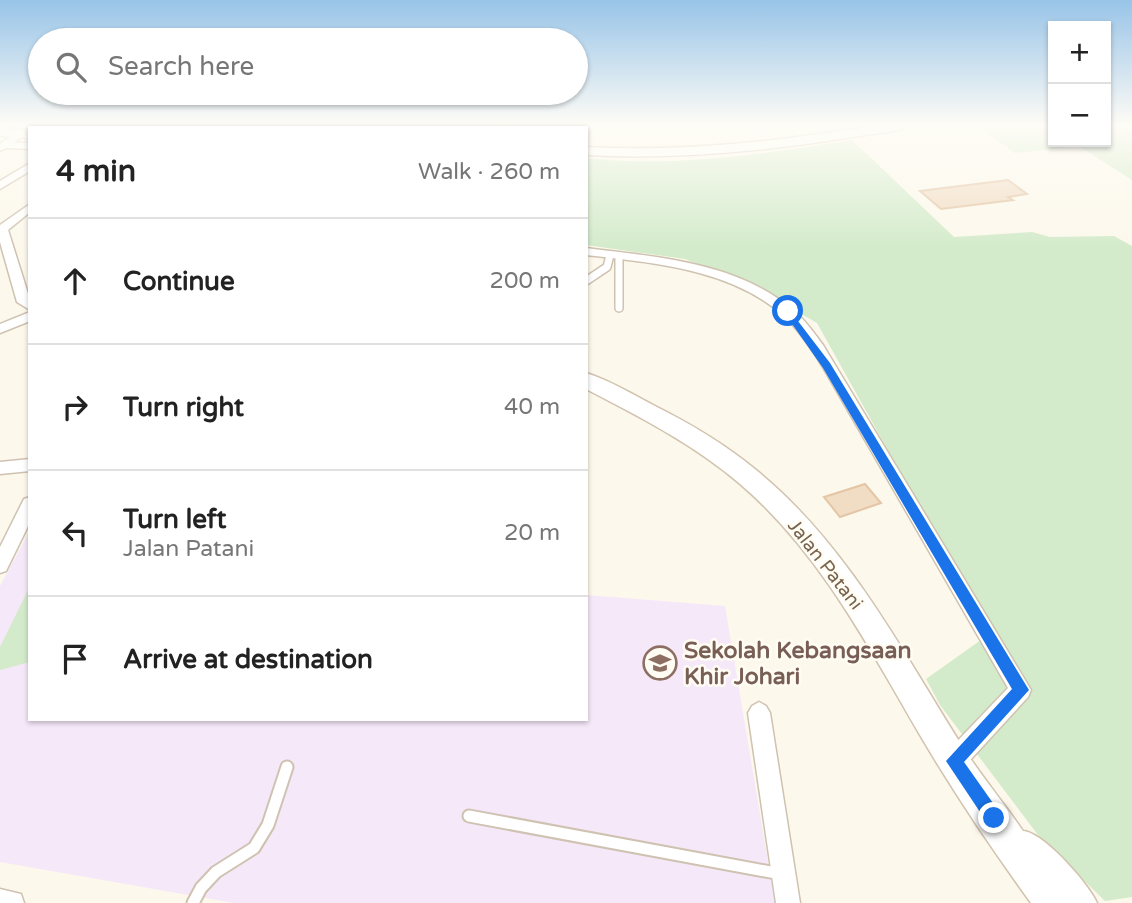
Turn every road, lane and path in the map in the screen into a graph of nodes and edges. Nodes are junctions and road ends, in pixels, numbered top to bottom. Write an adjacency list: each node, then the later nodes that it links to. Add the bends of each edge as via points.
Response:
1 (28, 167): 2 (street)
2 (0, 186)
3 (28, 209): 4 (street)
4 (1, 230): 8 (street, via 23,302)
5 (588, 251): 6 (street)
6 (615, 255): 7 (lane); 9 (lane); 18 (street, via 691,267 741,284 788,311 816,348 1021,690)
7 (588, 280)
8 (28, 305)
9 (619, 308)
10 (28, 317): 11 (street)
11 (0, 330)
12 (588, 381): 18 (main road, Jalan Patani, via 696,438 751,478 792,519 846,585)
13 (28, 466): 14 (street)
14 (0, 468)
15 (28, 508): 16 (street)
16 (0, 565)
17 (760, 713): 22 (street)
18 (954, 761): 21 (main road, Jalan Patani)
19 (287, 767): 25 (lane, via 268,825 254,848 216,872)
20 (469, 816): 22 (lane)
21 (994, 818): 27 (main road, Jalan Patani); 28 (main road, Jalan Patani)
22 (784, 874): 26 (street)
23 (0, 901): 24 (street)
24 (12, 903)
25 (192, 903)
26 (788, 903)
27 (1054, 903)
28 (1079, 903)

